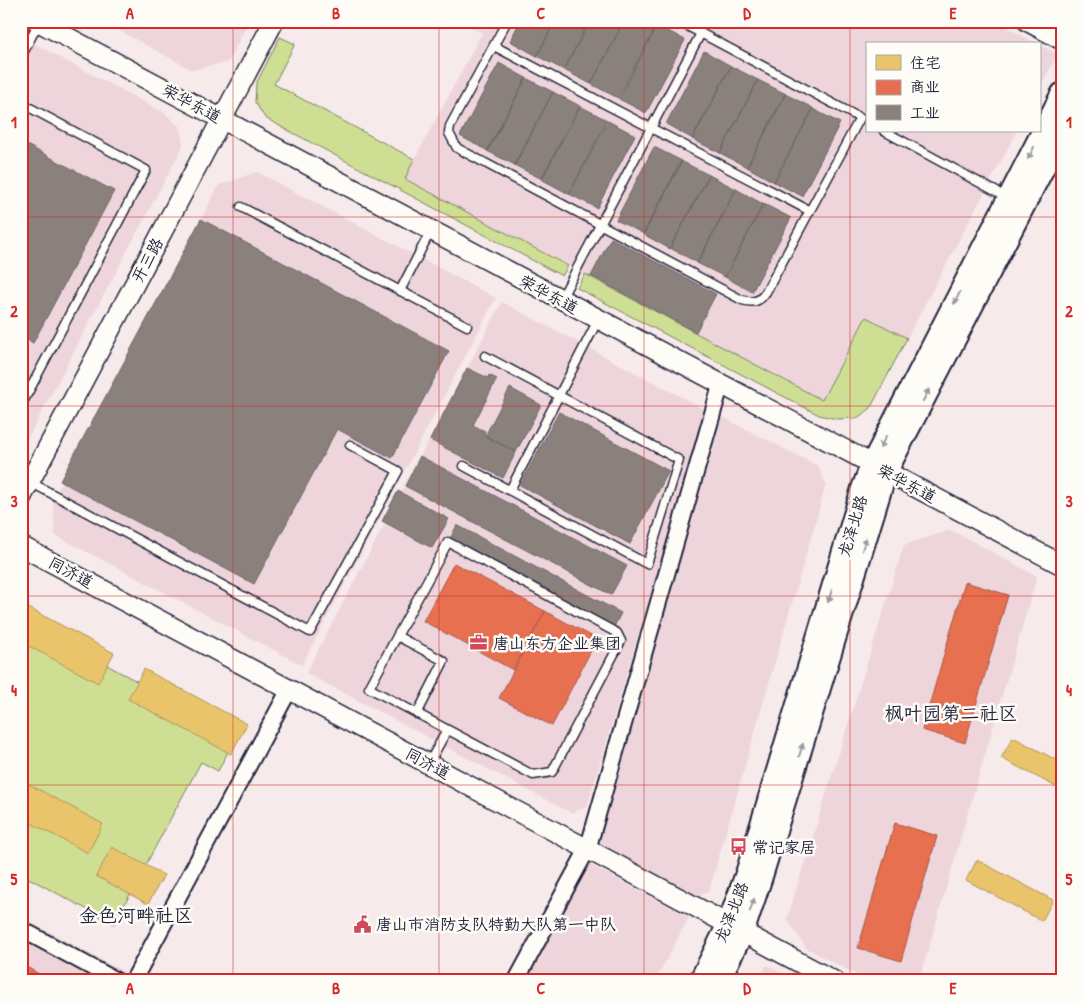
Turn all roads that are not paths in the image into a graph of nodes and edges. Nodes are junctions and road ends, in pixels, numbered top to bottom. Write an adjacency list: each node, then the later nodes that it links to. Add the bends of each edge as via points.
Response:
1 (274, 21): 12 (street, 开三路)
2 (507, 21): 8 (lane)
3 (678, 21): 6 (lane)
4 (1028, 21): 7 (street)
5 (38, 22): 9 (lane); 12 (street, 荣华东道)
6 (701, 33): 13 (lane); 14 (lane)
7 (1062, 40)
8 (494, 46): 14 (lane); 20 (lane, via 450,126 452,141 457,148)
9 (21, 57)
10 (1062, 94): 17 (main road, 龙泽北路, one-way to 17)
11 (21, 103): 29 (lane, via 146,170)
12 (222, 119): 21 (street, 荣华东道); 33 (street, 开三路)
13 (863, 120): 19 (lane)
14 (651, 128): 19 (lane); 20 (lane)
15 (886, 132): 17 (lane)
16 (1062, 132): 32 (main road, 龙泽北路, one-way to 16)
17 (1008, 198): 32 (main road, 龙泽北路, one-way to 32)
18 (241, 207): 22 (lane)
19 (810, 211): 20 (lane, via 766,292 760,300 752,303)
20 (600, 224): 23 (lane)
21 (431, 230): 22 (lane); 23 (street, 荣华东道)
22 (400, 291): 25 (lane)
23 (560, 300): 24 (street, 荣华东道)
24 (598, 320): 27 (street, 荣华东道); 28 (lane)
25 (467, 326)
26 (485, 356): 28 (lane)
27 (720, 384): 32 (street, 荣华东道); 42 (street)
28 (559, 396): 34 (lane); 34 (lane, via 679,460 647,564)
29 (21, 406)
30 (350, 445): 33 (lane, via 398,471 310,632)
31 (464, 466): 34 (lane)
32 (879, 468): 36 (street, 荣华东道); 44 (main road, 龙泽北路, via 761,878)
33 (26, 490)
34 (510, 490)
35 (21, 546): 38 (street, 同济道)
36 (1062, 565)
37 (397, 636): 39 (lane, via 444,661); 39 (lane, via 369,688); 40 (lane, via 448,542 617,633 621,641 552,772 532,775)
38 (289, 690): 41 (street, 同济道); 46 (street)
39 (417, 714): 40 (lane)
40 (447, 730): 41 (lane)
41 (428, 764): 42 (street, 同济道)
42 (588, 848): 44 (street, 同济道); 47 (street)
43 (21, 929): 45 (street)
44 (735, 929): 48 (main road, 龙泽北路); 49 (main road, 龙泽北路); 50 (street, 同济道)
45 (117, 981)
46 (133, 981)
47 (516, 981)
48 (700, 981)
49 (718, 981)
50 (834, 981)

